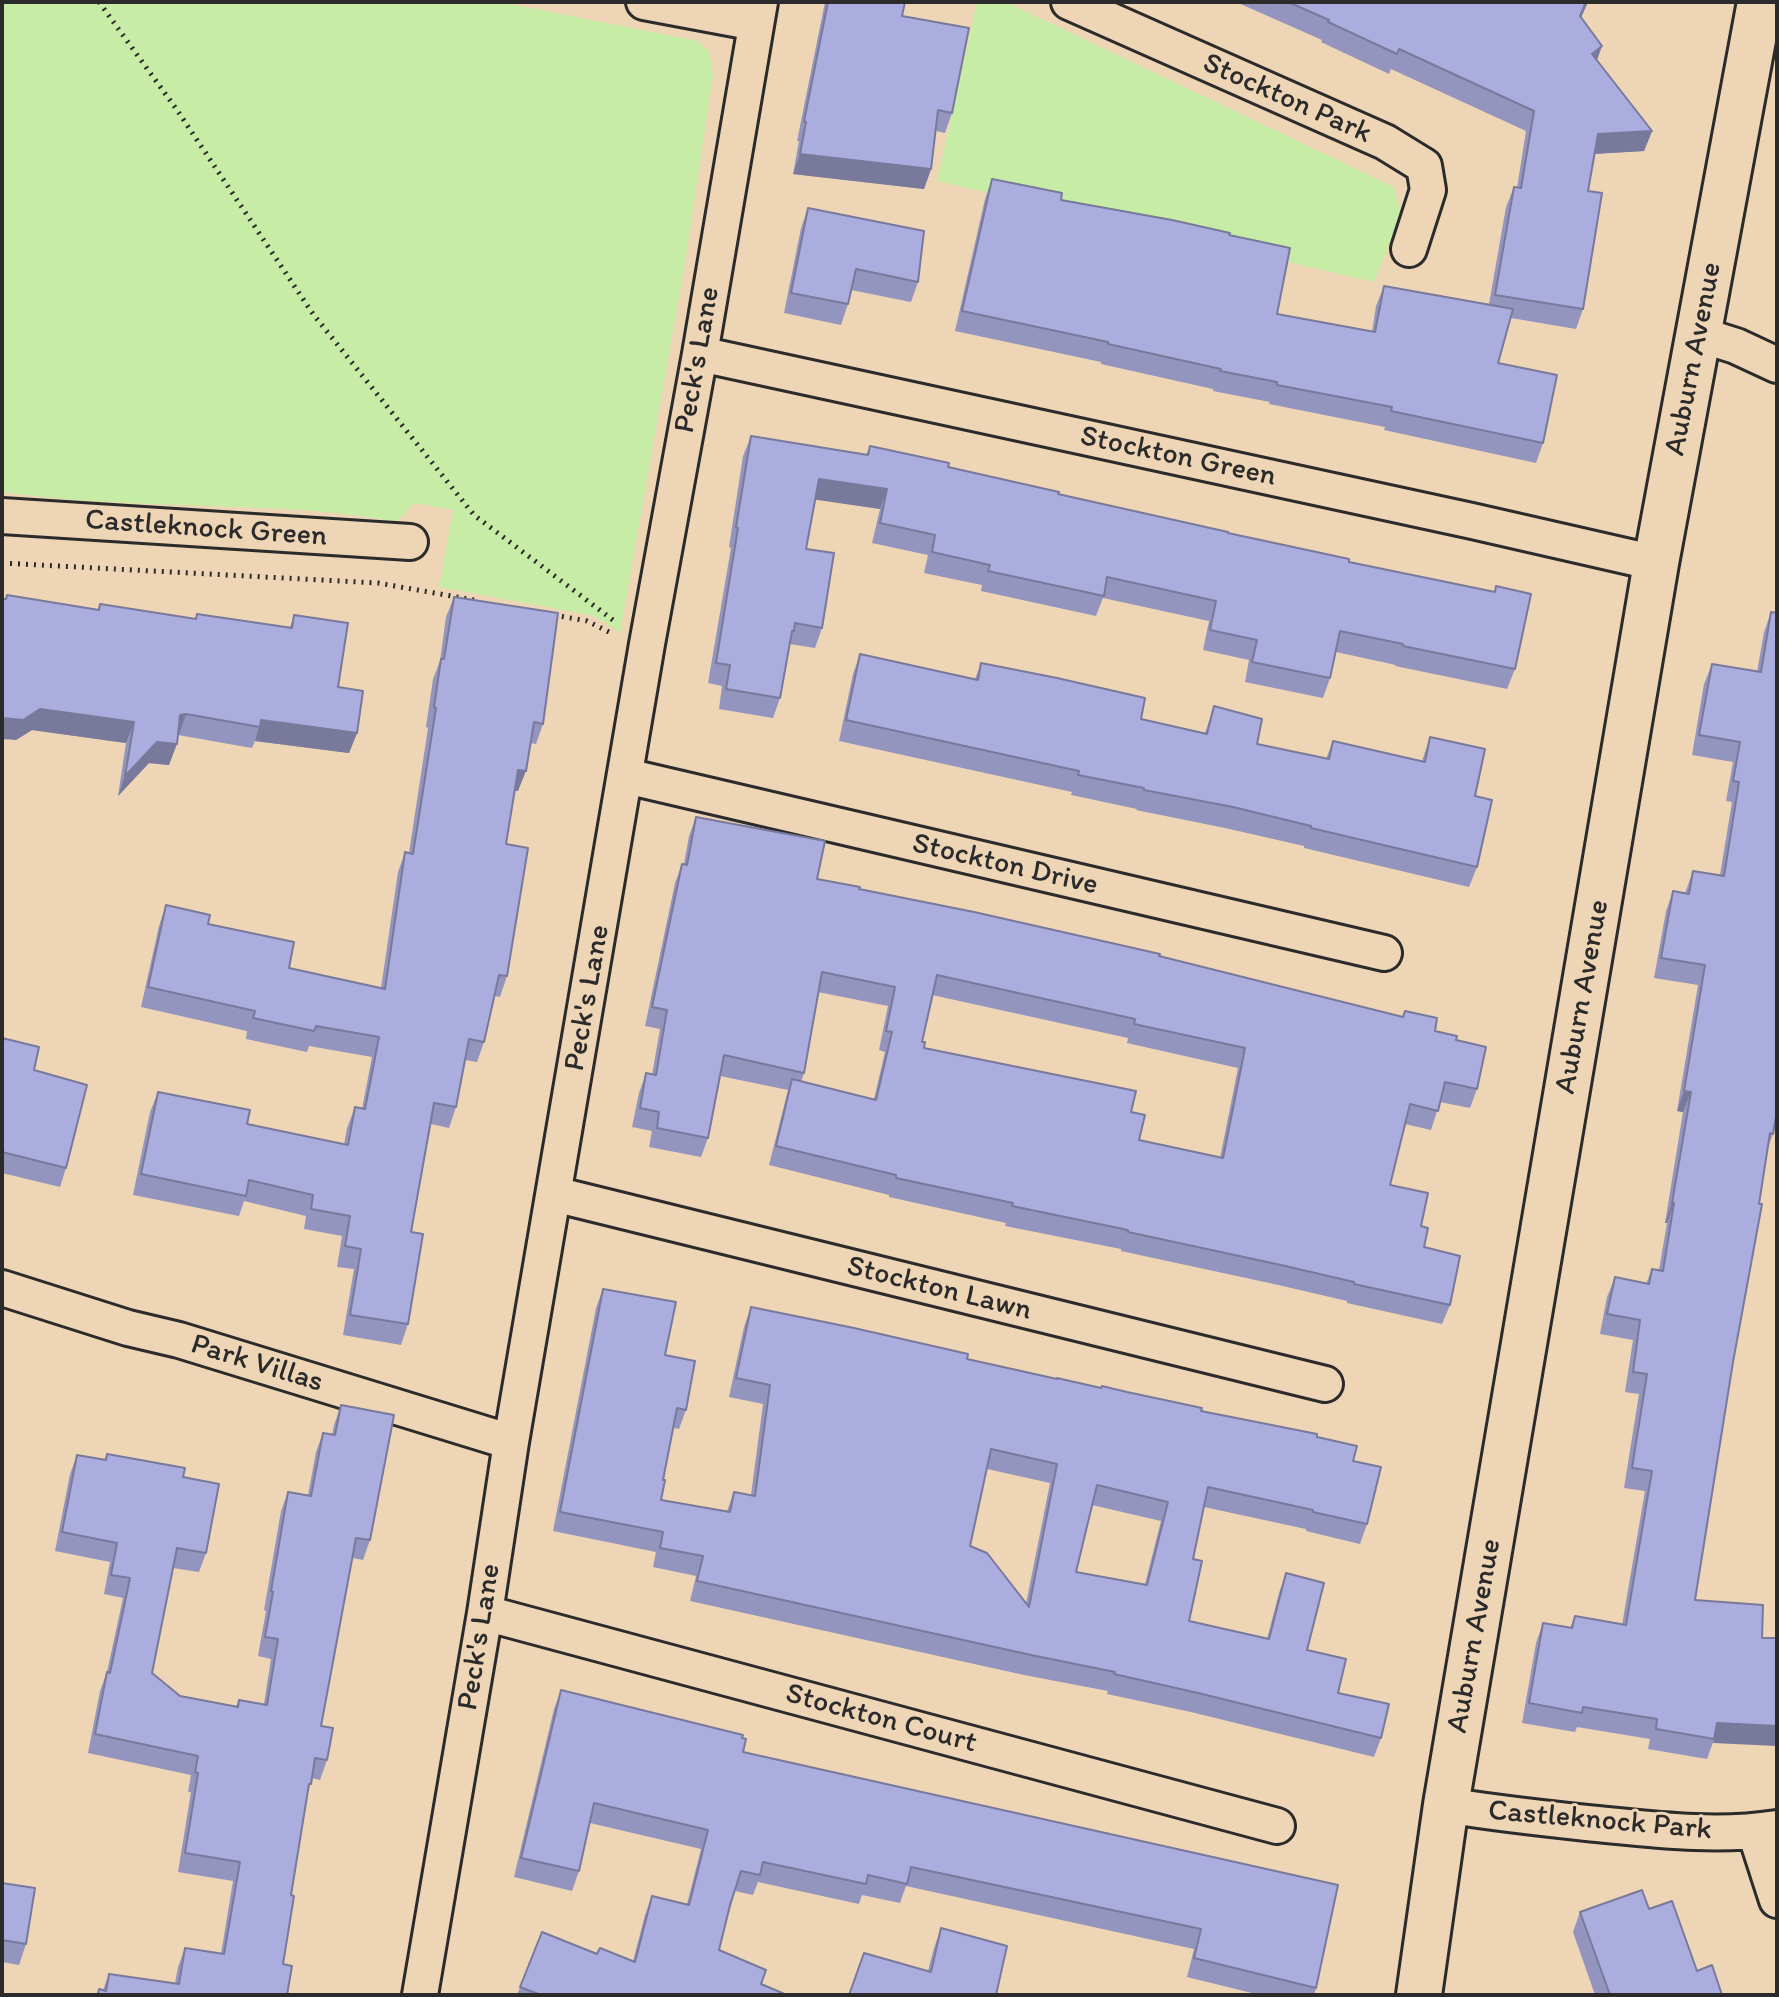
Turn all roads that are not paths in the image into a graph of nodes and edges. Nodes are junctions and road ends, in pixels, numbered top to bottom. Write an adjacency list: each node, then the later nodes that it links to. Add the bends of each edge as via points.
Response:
1 (644, 2): 4 (street)
2 (1069, 2): 5 (street, Stockton Park, via 1385,142 1424,166 1428,190)
3 (1760, 2): 6 (street, Auburn Avenue)
4 (758, 13): 7 (street, Peck's Lane)
5 (1409, 249)
6 (1698, 334): 8 (street); 11 (street, Auburn Avenue)
7 (700, 354): 11 (street, Stockton Green); 12 (street, Peck's Lane)
8 (1777, 365)
9 (2, 516): 10 (street, Castleknock Green)
10 (410, 542)
11 (1656, 563): 19 (street, Auburn Avenue)
12 (626, 776): 13 (street, Stockton Drive); 14 (street, Peck's Lane)
13 (1384, 953)
14 (554, 1194): 16 (street, Stockton Lawn); 17 (street, Peck's Lane)
15 (2, 1288): 17 (street, Park Villas)
16 (1325, 1384)
17 (511, 1442): 18 (street, Peck's Lane)
18 (485, 1613): 20 (street, Stockton Court); 23 (street, Peck's Lane)
19 (1446, 1805): 21 (street, Castleknock Park, via 1659,1830); 24 (street, Auburn Avenue)
20 (1277, 1826)
21 (1766, 1830): 22 (street, Castleknock Park)
22 (1777, 1900)
23 (420, 1995)
24 (1419, 1995)

